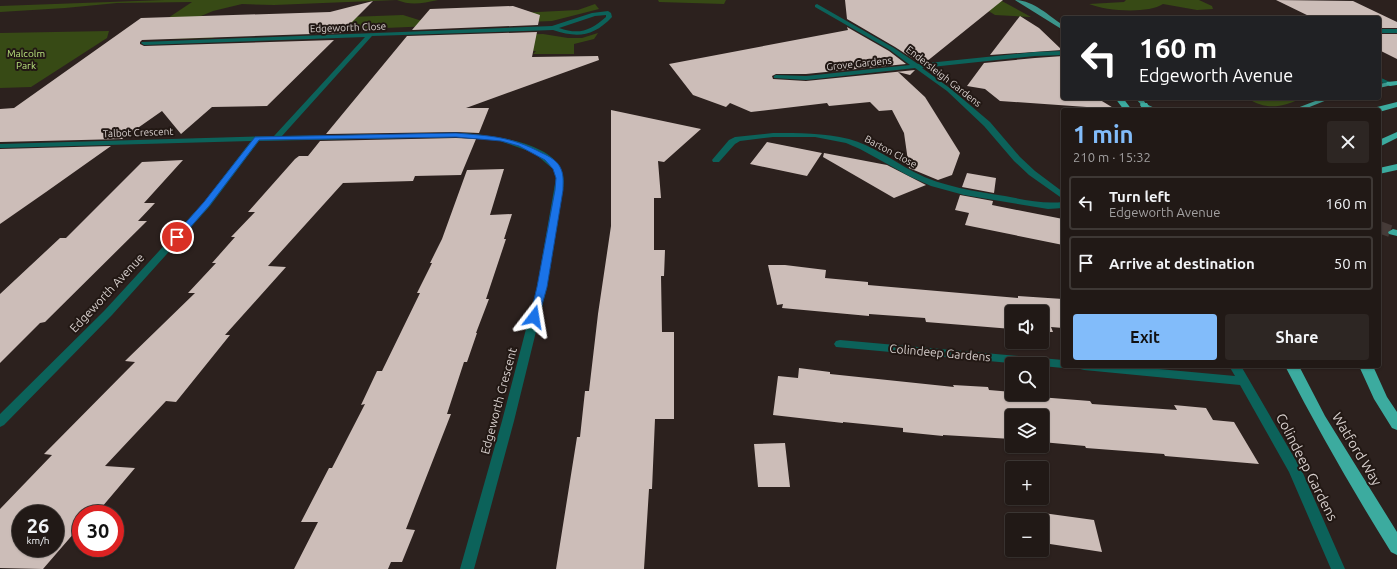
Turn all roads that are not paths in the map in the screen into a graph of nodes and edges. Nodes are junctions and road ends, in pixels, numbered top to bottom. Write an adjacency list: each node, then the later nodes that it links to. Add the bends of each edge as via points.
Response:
1 (1018, 0): 4 (main road)
2 (1028, 0): 4 (main road)
3 (817, 6): 12 (street, Endersleigh Gardens, via 892,49)
4 (1034, 8): 5 (main road)
5 (1061, 27)
6 (553, 28): 6 (street, Edgeworth Close, via 574,34 589,31 609,17 608,13 594,14); 9 (street, Edgeworth Close)
7 (1381, 31): 8 (street)
8 (1397, 31)
9 (370, 35): 10 (street, Edgeworth Close); 23 (street)
10 (144, 43)
11 (1061, 53): 12 (street, Grove Gardens)
12 (916, 67): 13 (street, Grove Gardens, via 806,78); 29 (street, Endersleigh Gardens, via 970,107 1017,159 1048,187)
13 (776, 78)
14 (1381, 80): 15 (street)
15 (1394, 83): 16 (main road)
16 (1381, 86)
17 (1323, 100): 19 (main road)
18 (1397, 104): 20 (highway)
19 (1301, 108)
20 (1381, 109)
21 (1397, 135): 24 (highway)
22 (257, 138): 23 (street, Talbot Crescent); 25 (street, Talbot Crescent); 38 (street, Edgeworth Avenue, via 207,204 108,314)
23 (276, 138): 41 (street, Edgeworth Crescent, via 479,136 522,145 542,155 557,168 560,178 559,190 542,287)
24 (1381, 143)
25 (0, 146)
26 (716, 160): 30 (street, Barton Close, via 738,139 772,135 816,135 848,141 863,147 934,184 964,192 1048,206)
27 (1397, 167): 28 (highway)
28 (1381, 170)
29 (1061, 195)
30 (1061, 205)
31 (840, 344): 32 (street, Colindeep Gardens)
32 (1061, 364)
33 (1105, 368): 37 (street)
34 (1236, 368): 37 (street, Colindeep Gardens)
35 (1293, 368): 40 (highway, Watford Way, via 1347,466)
36 (1367, 368): 39 (highway, via 1381,399)
37 (1244, 381): 42 (street, Colindeep Gardens, via 1295,471)
38 (0, 422)
39 (1397, 424)
40 (1397, 547)
41 (467, 569)
42 (1338, 569)

